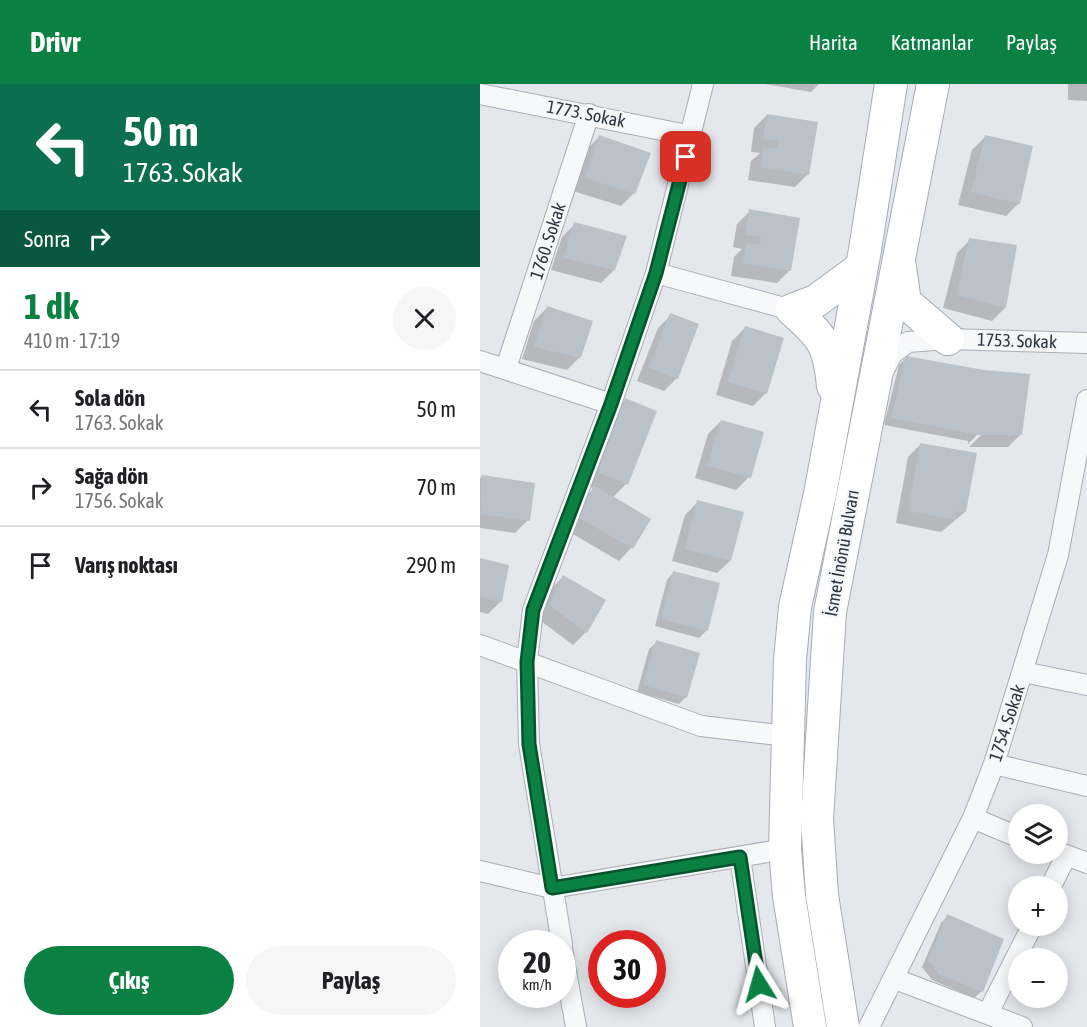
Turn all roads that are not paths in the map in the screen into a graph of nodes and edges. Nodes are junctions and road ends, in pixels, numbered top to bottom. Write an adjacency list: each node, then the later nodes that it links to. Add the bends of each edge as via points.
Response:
1 (703, 84): 6 (street)
2 (891, 84): 8 (main road, İsmet İnönü Bulvarı)
3 (933, 84): 7 (main road, İsmet İnönü Bulvarı)
4 (480, 95): 5 (street, 1773. Sokak)
5 (589, 114): 6 (street, 1773. Sokak); 14 (street, 1760. Sokak)
6 (692, 136): 9 (street)
7 (898, 258): 11 (main road, via 905,302); 15 (main road, İsmet İnönü Bulvarı)
8 (861, 268): 10 (main road, via 816,301); 18 (main road, İsmet İnönü Bulvarı)
9 (656, 273): 10 (street); 17 (street)
10 (792, 310): 18 (main road, via 819,333 830,358)
11 (948, 339): 12 (street, 1753. Sokak); 15 (street, 1753. Sokak, via 908,342 892,354)
12 (1087, 343)
13 (480, 361): 14 (street)
14 (506, 368): 17 (street)
15 (873, 386): 43 (main road, İsmet İnönü Bulvarı, via 830,612 817,819 822,895)
16 (1087, 400): 19 (street, 1754. Sokak)
17 (611, 404): 21 (street, via 533,610)
18 (835, 405): 24 (main road, İsmet İnönü Bulvarı, via 795,608)
19 (1086, 426): 22 (street, 1754. Sokak, via 1058,555)
20 (480, 645): 21 (street)
21 (527, 662): 24 (street, via 701,726); 34 (street, via 529,744)
22 (1023, 672): 23 (street); 25 (street, 1754. Sokak)
23 (1087, 685)
24 (787, 736): 29 (main road, İsmet İnönü Bulvarı)
25 (994, 764): 26 (street); 27 (street, 1754. Sokak)
26 (1087, 786)
27 (973, 818): 28 (street); 37 (street, 1754. Sokak)
28 (1008, 833)
29 (785, 849): 31 (street); 42 (main road, İsmet İnönü Bulvarı)
30 (1068, 856): 32 (street)
31 (740, 857): 34 (street); 41 (street)
32 (1087, 863)
33 (480, 871): 34 (street)
34 (552, 888): 35 (street)
35 (559, 930)
36 (1027, 936): 39 (street)
37 (896, 979): 39 (street); 44 (street, 1754. Sokak)
38 (573, 1008): 40 (street)
39 (988, 1013): 45 (street)
40 (576, 1027)
41 (765, 1027)
42 (810, 1027)
43 (843, 1027)
44 (870, 1027)
45 (1022, 1027)

